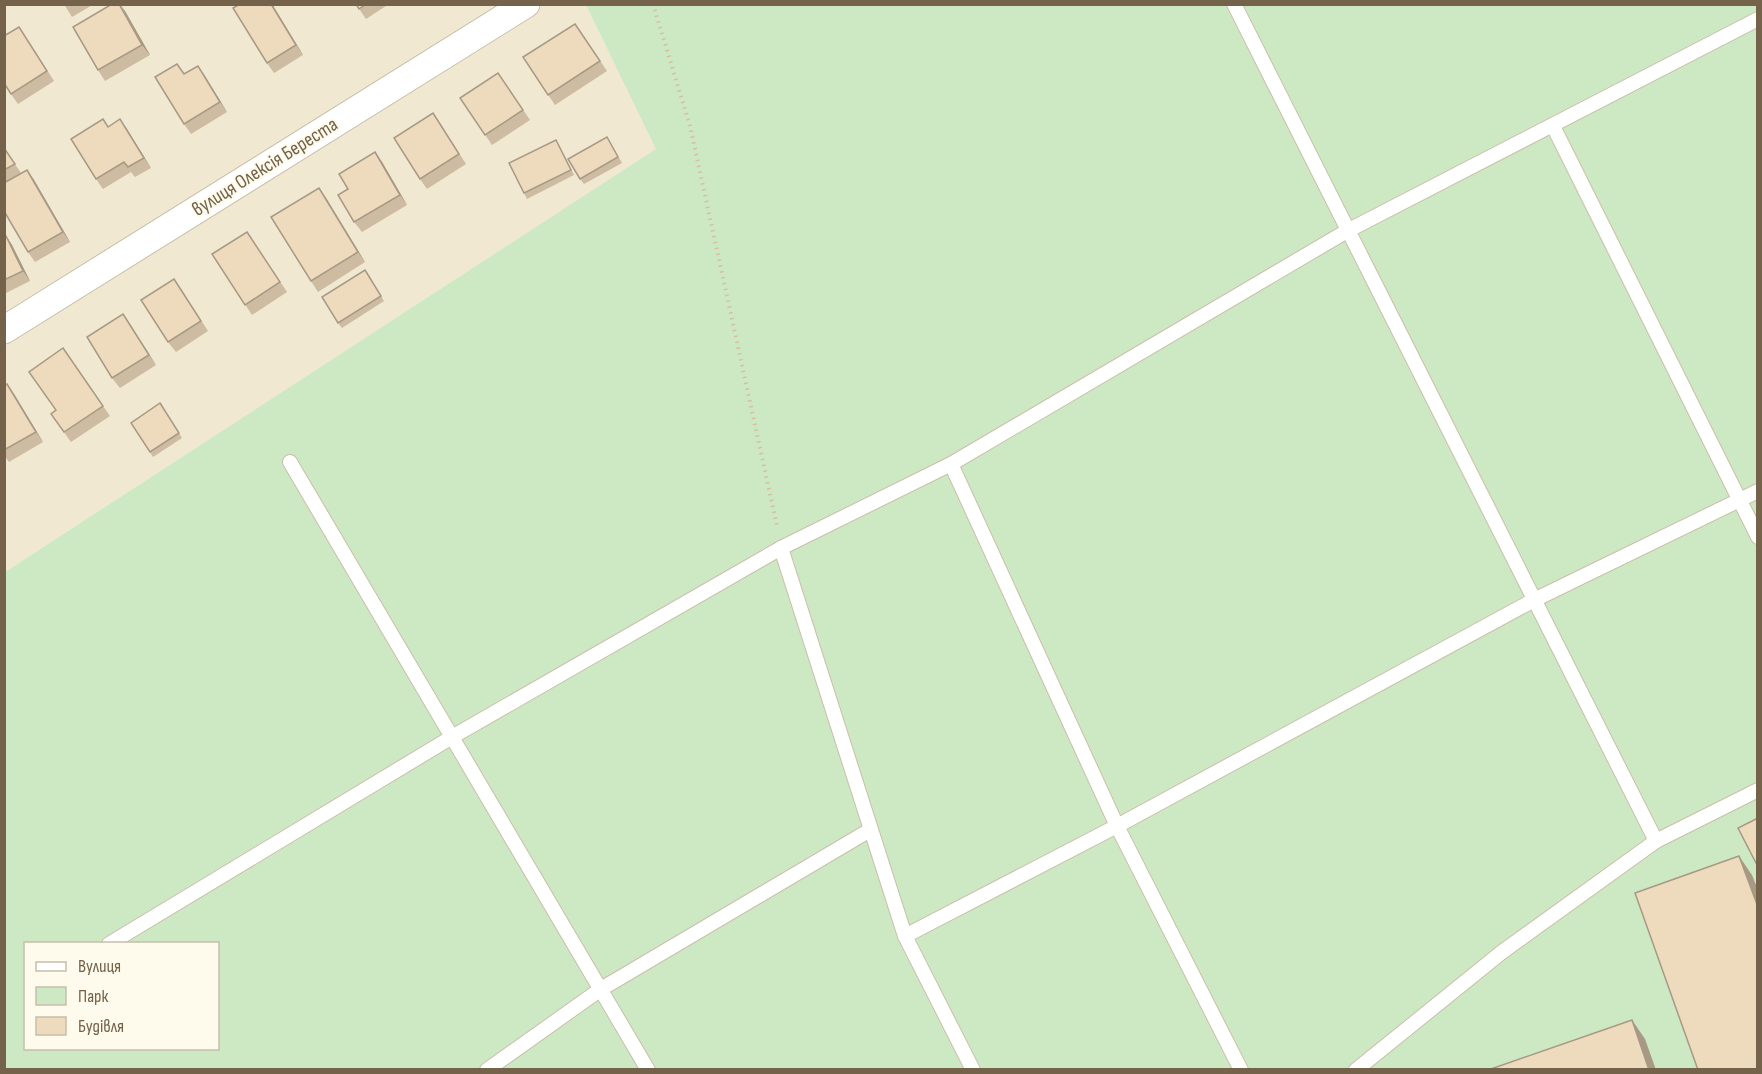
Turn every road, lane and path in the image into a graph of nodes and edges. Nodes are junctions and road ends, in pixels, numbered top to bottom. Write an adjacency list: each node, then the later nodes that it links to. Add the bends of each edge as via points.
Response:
1 (526, 4): 7 (street, вулиця Олексія Береста)
2 (653, 4): 13 (path, via 690,126)
3 (1234, 4): 6 (lane)
4 (1758, 19): 5 (lane)
5 (1553, 126): 6 (lane); 11 (lane)
6 (1347, 231): 9 (lane); 14 (lane)
7 (4, 330)
8 (290, 462): 15 (lane)
9 (951, 464): 13 (lane); 17 (lane)
10 (1758, 491): 11 (lane)
11 (1741, 499): 12 (lane); 14 (lane)
12 (1758, 537)
13 (781, 548): 15 (lane); 18 (lane)
14 (1534, 600): 17 (lane); 19 (lane)
15 (452, 737): 21 (lane); 22 (lane)
16 (1758, 790): 19 (lane)
17 (1117, 826): 20 (lane); 26 (lane)
18 (870, 830): 20 (lane); 22 (lane)
19 (1656, 841): 27 (lane, via 1502,952)
20 (905, 936): 25 (lane)
21 (112, 942)
22 (600, 989): 23 (lane); 24 (lane)
23 (487, 1070)
24 (648, 1070)
25 (973, 1070)
26 (1241, 1070)
27 (1356, 1070)

